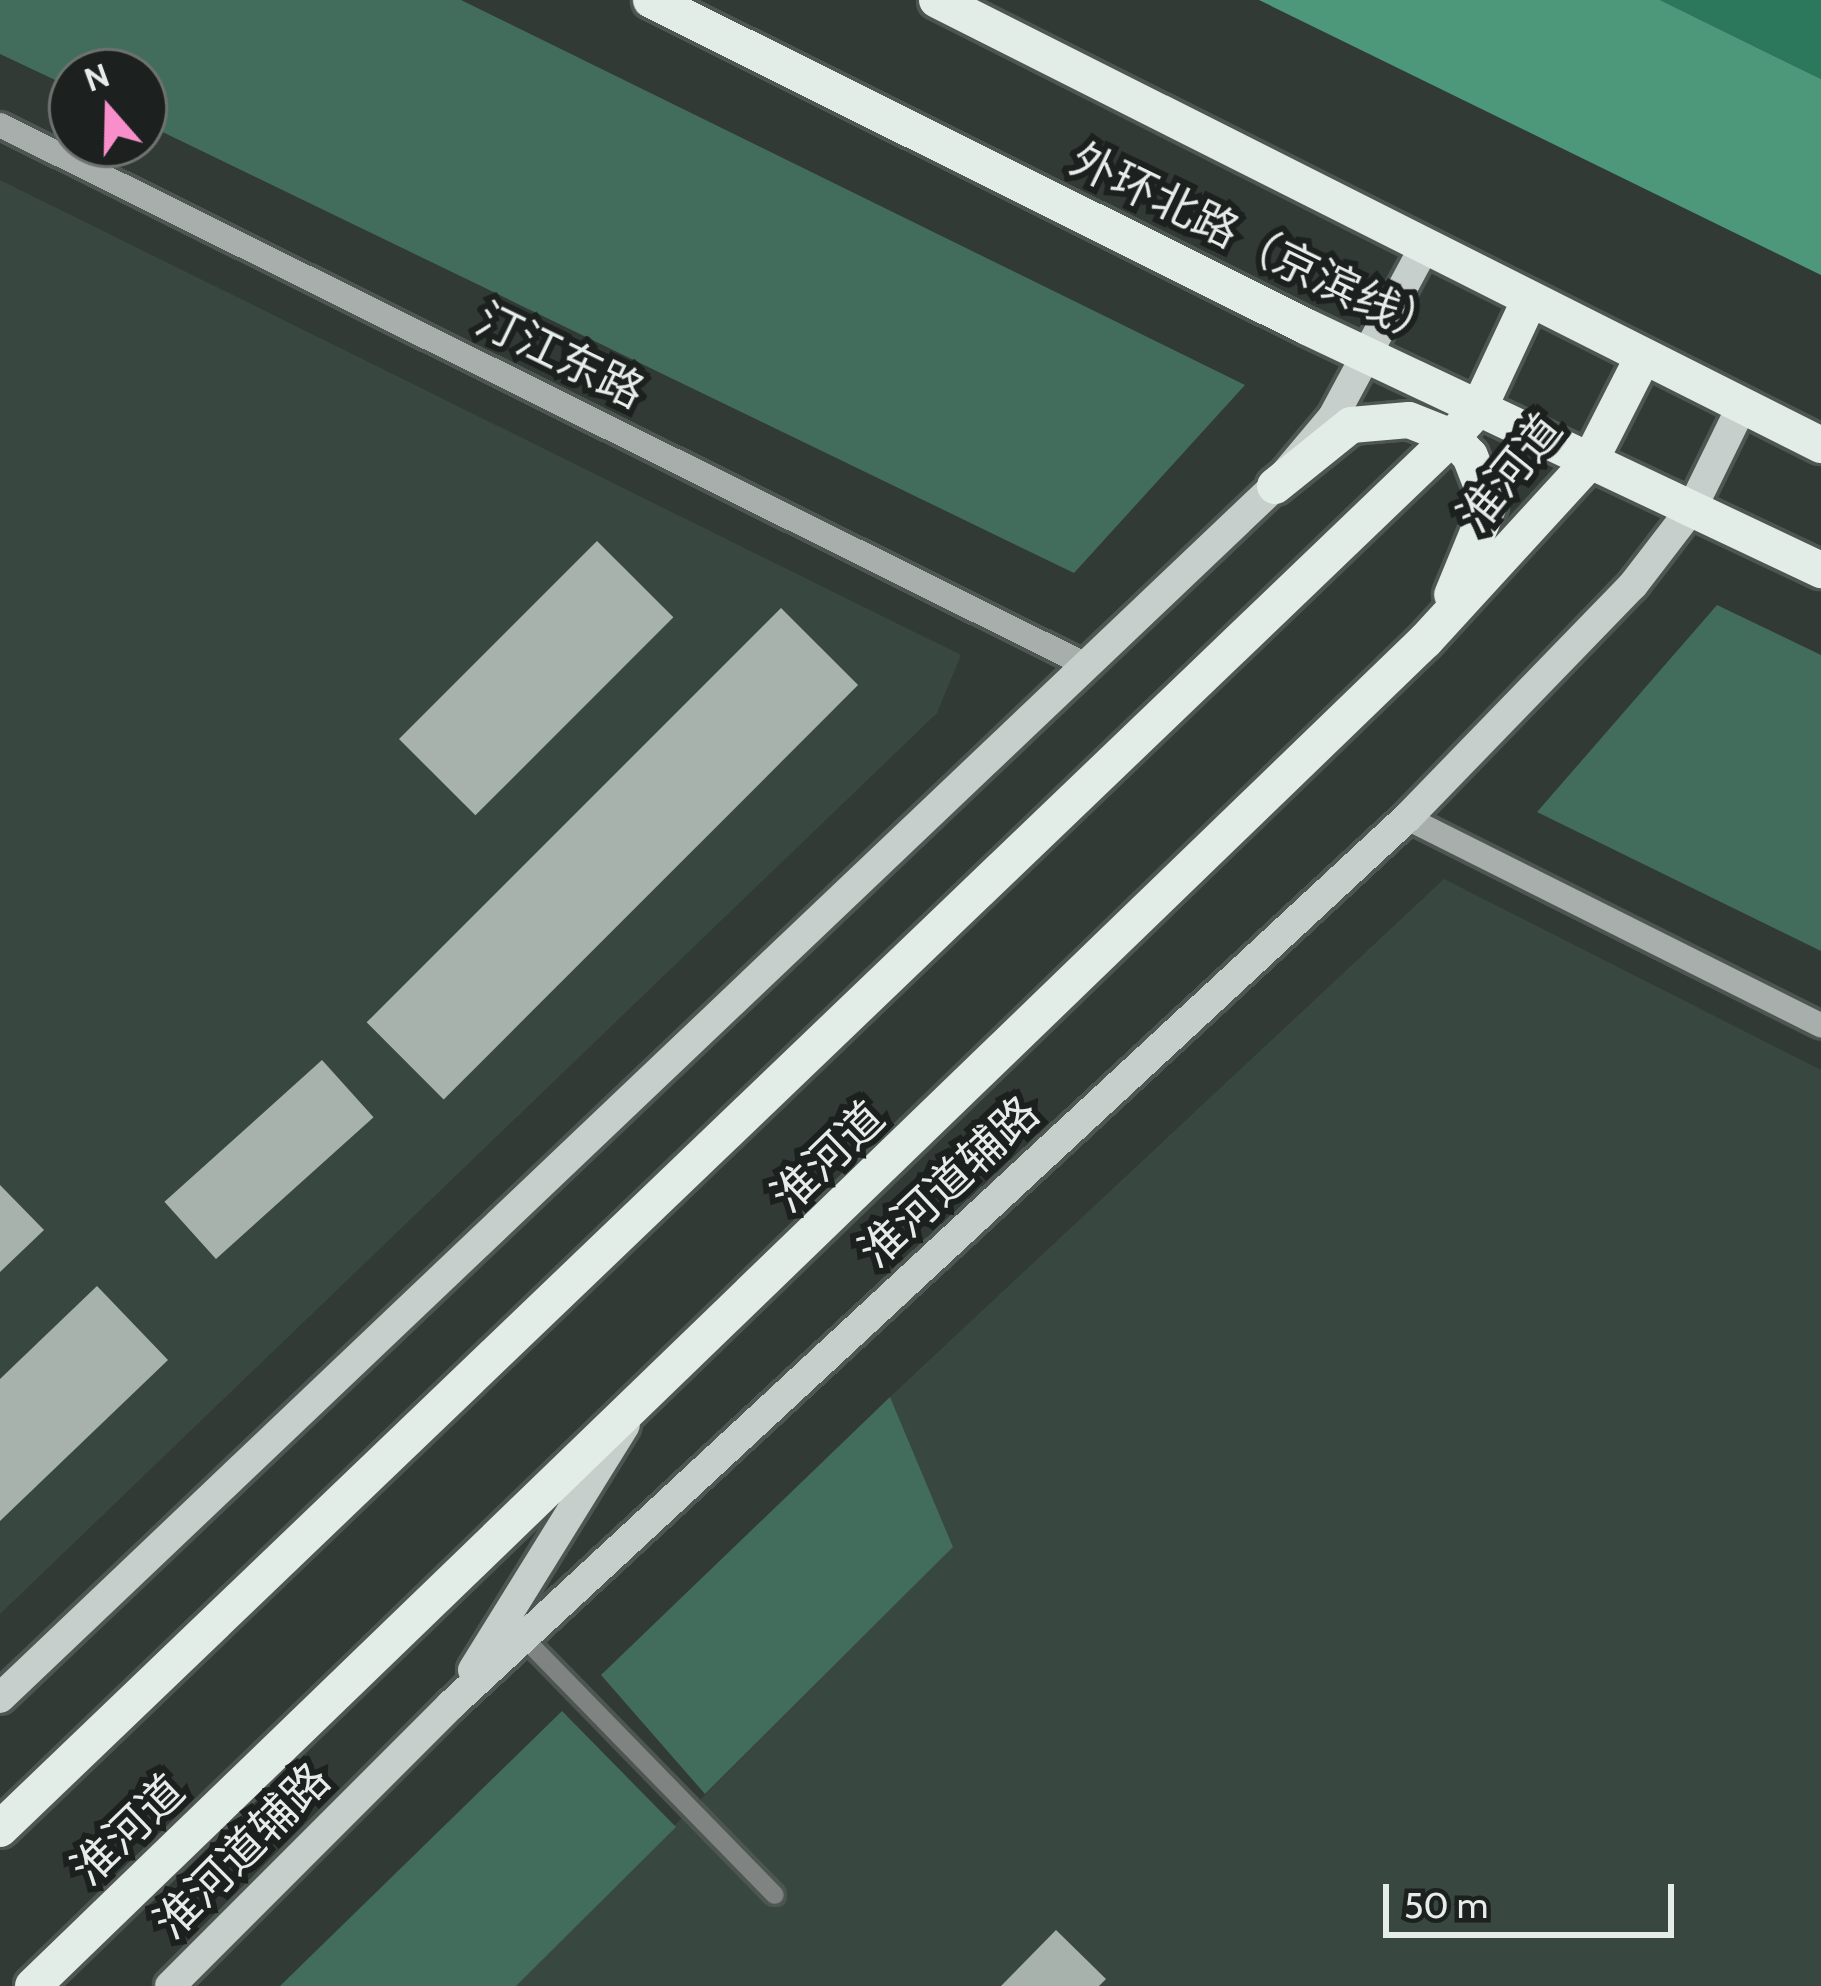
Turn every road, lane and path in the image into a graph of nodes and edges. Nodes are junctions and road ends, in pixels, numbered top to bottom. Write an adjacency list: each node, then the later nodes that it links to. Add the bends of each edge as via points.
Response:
1 (651, 0): 6 (highway, 外环北路（京滨线）)
2 (937, 0): 4 (highway, 外环北路（京滨线）)
3 (0, 125): 17 (street, 汀江东路)
4 (1425, 246): 5 (highway, 外环北路（京滨线）); 6 (main road)
5 (1530, 299): 7 (highway, 外环北路（京滨线）); 9 (highway, 淮河道)
6 (1372, 354): 9 (highway, 外环北路（京滨线）); 13 (main road)
7 (1643, 357): 8 (highway, 外环北路（京滨线）); 12 (highway, 淮河道)
8 (1742, 406): 11 (highway, 外环北路（京滨线）); 14 (main road, 淮河道辅路)
9 (1479, 409): 10 (highway, 淮河道); 12 (highway, 外环北路（京滨线）)
10 (1452, 437): 13 (highway, via 1409,420 1352,425); 16 (highway, via 1482,478 1488,514); 24 (highway, 淮河道)
11 (1821, 445)
12 (1590, 461): 14 (highway, 外环北路（京滨线）); 16 (highway, 淮河道)
13 (1275, 486): 17 (main road)
14 (1692, 508): 15 (highway, 外环北路（京滨线）); 18 (main road, 淮河道辅路, via 1633,585)
15 (1821, 570)
16 (1426, 640): 20 (highway, 淮河道)
17 (1082, 663): 22 (main road)
18 (1407, 818): 19 (street); 21 (main road, 淮河道辅路)
19 (1821, 1025)
20 (631, 1416): 23 (main road); 26 (highway, 淮河道)
21 (524, 1638): 23 (main road, 淮河道辅路); 25 (lane)
22 (0, 1697)
23 (451, 1705): 27 (main road, 淮河道辅路)
24 (0, 1829)
25 (775, 1895)
26 (33, 1986)
27 (170, 1986)

